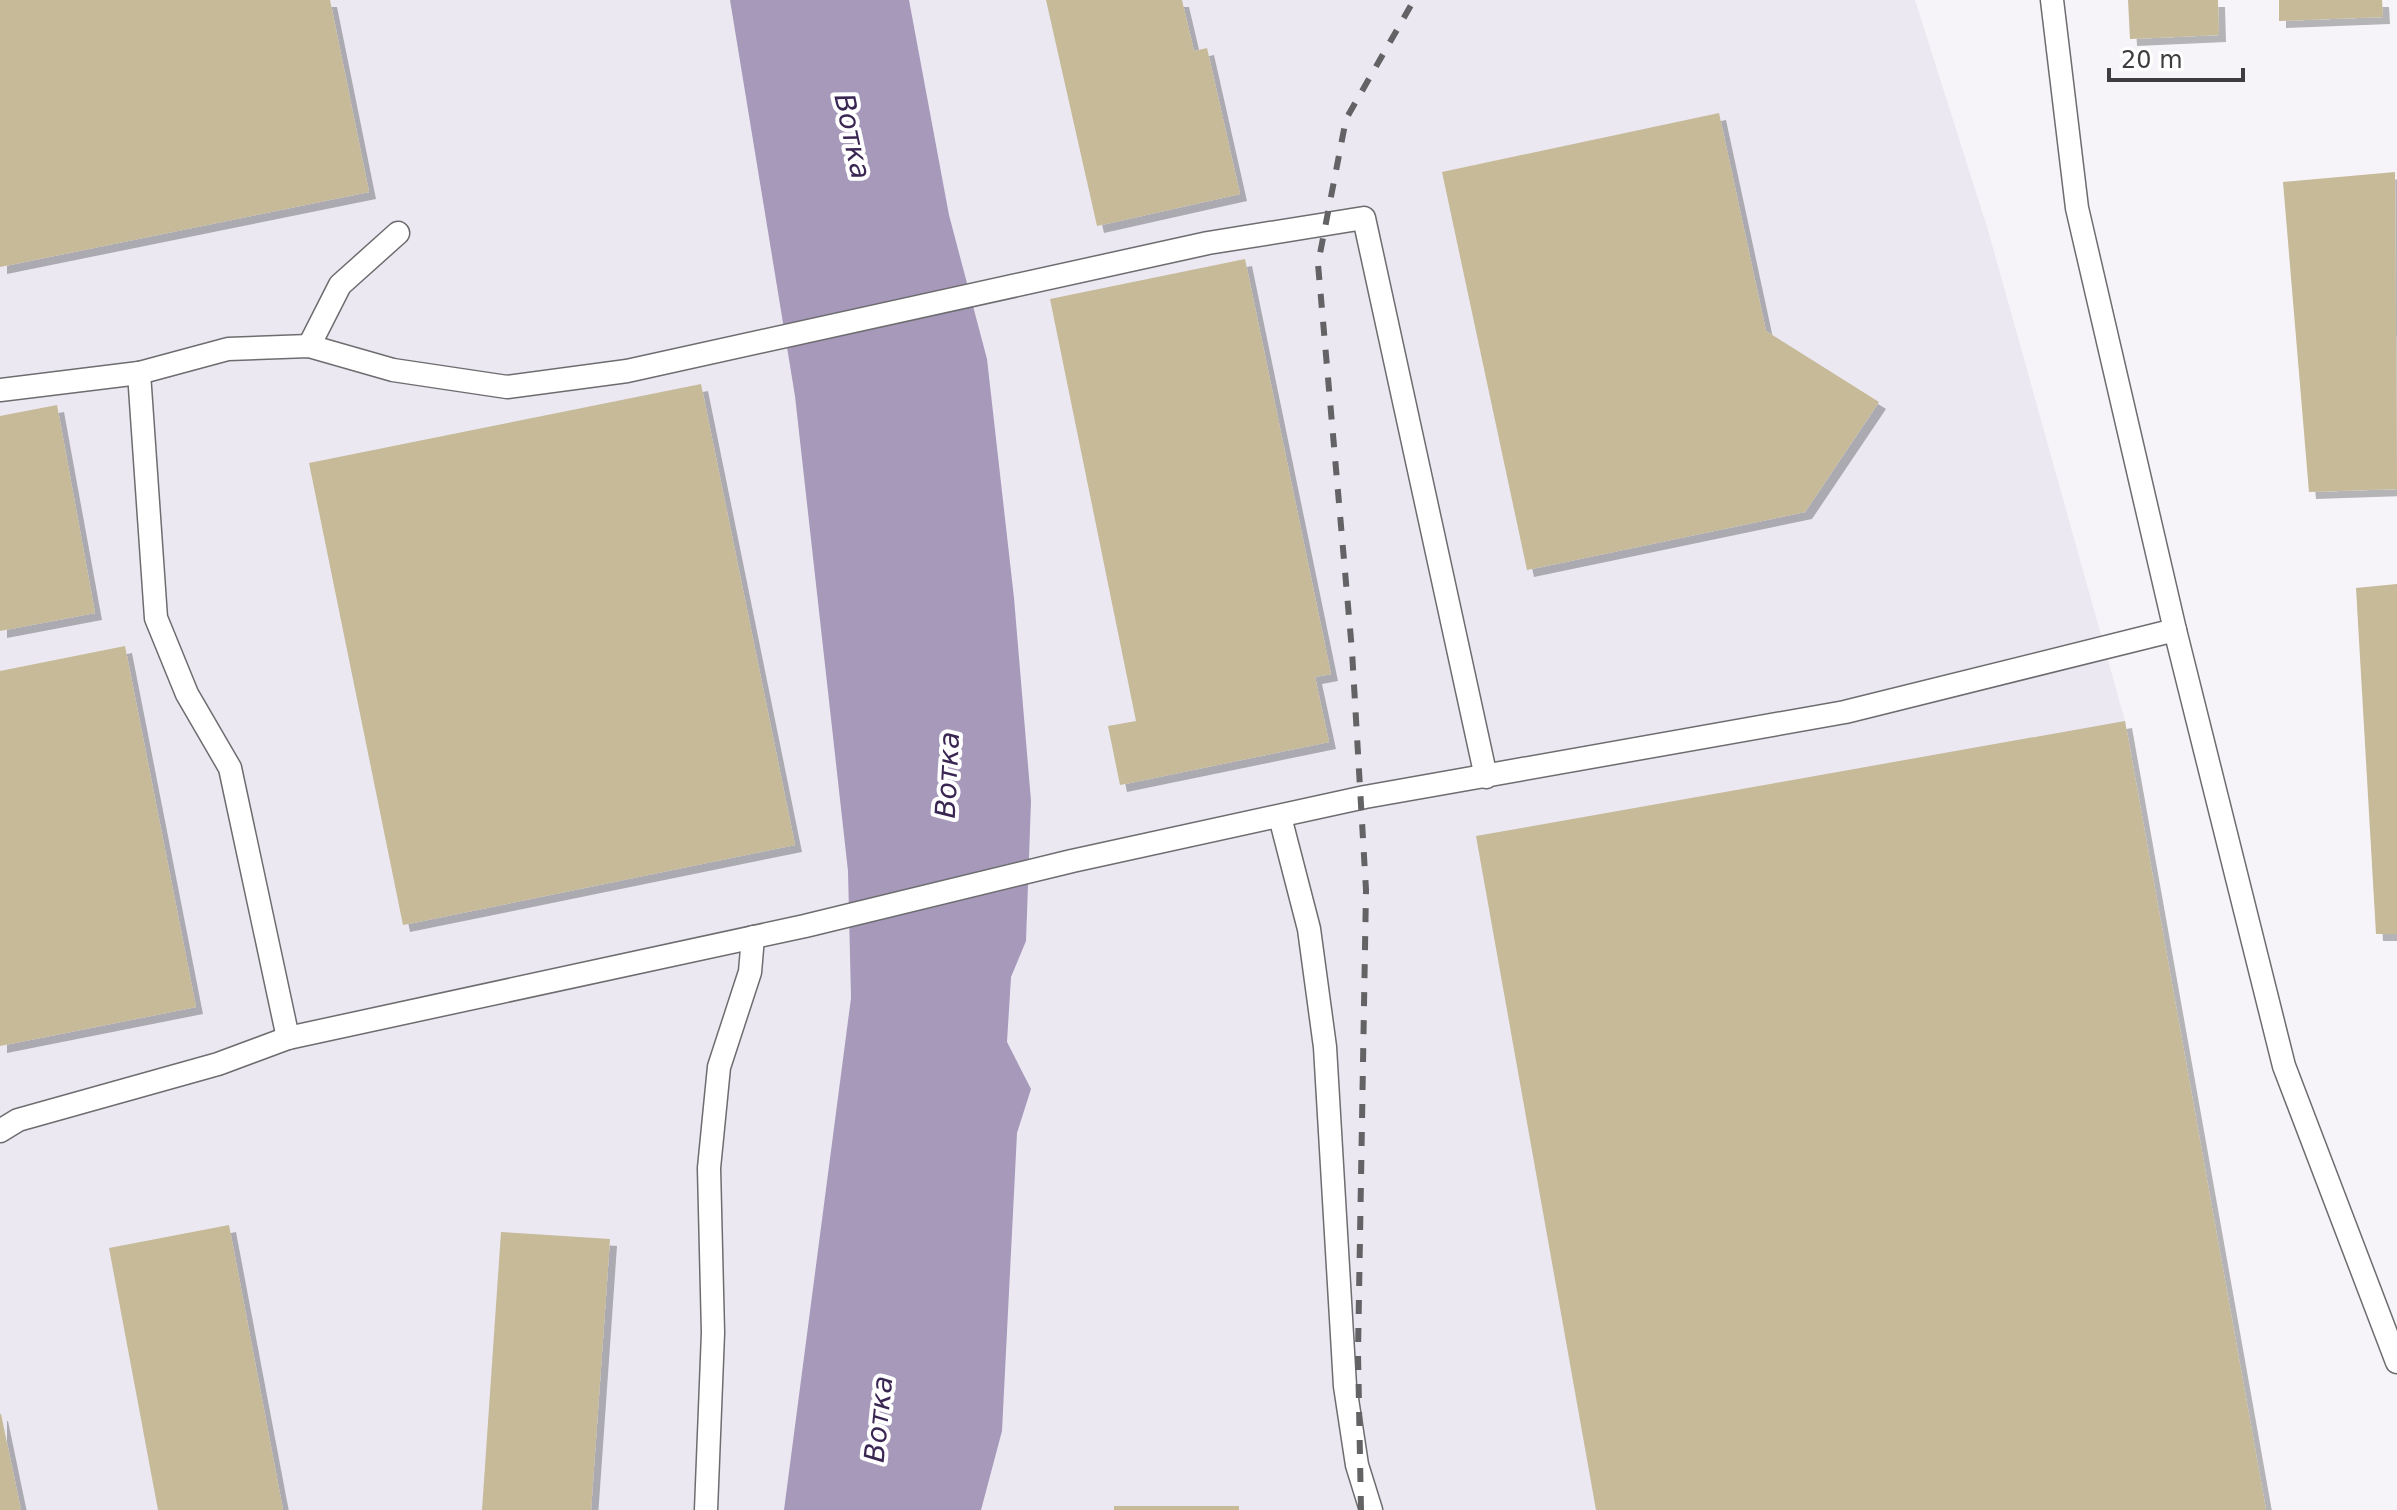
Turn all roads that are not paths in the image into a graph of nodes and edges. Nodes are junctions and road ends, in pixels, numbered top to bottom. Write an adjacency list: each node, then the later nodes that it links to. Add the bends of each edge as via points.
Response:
1 (2052, 0): 6 (lane, via 2077,208)
2 (398, 233): 3 (lane, via 340,285)
3 (309, 346): 4 (lane, via 228,349); 7 (lane, via 393,370 507,387 627,371 1208,243 1364,218)
4 (139, 373): 5 (lane); 10 (lane, via 156,618 187,694 230,768)
5 (0, 390)
6 (2175, 630): 7 (lane, via 1845,712); 12 (lane, via 2284,1066)
7 (1486, 777): 8 (lane)
8 (1280, 817): 9 (lane); 14 (lane, via 1309,929 1325,1047 1345,1386 1357,1465)
9 (753, 937): 10 (lane); 13 (lane, via 750,972 719,1067 709,1168 713,1333)
10 (288, 1038): 11 (lane, via 218,1064 18,1120)
11 (0, 1131)
12 (2397, 1362)
13 (706, 1510)
14 (1371, 1510)

